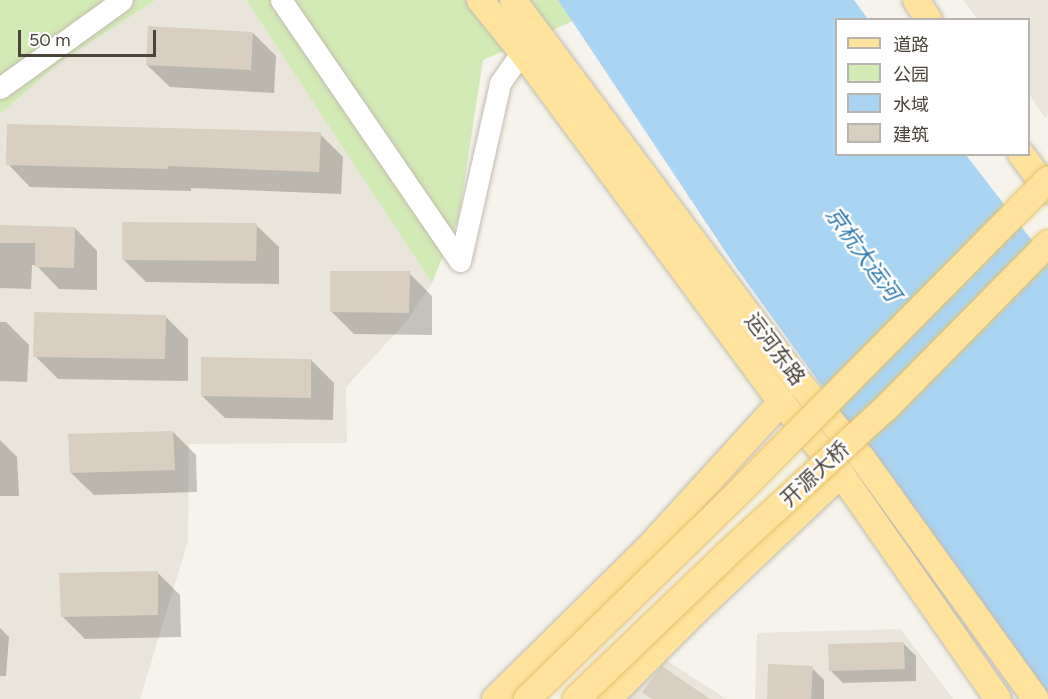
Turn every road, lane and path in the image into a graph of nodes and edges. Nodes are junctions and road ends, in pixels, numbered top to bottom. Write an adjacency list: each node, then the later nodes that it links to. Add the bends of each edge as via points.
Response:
1 (122, 0): 8 (street)
2 (281, 0): 7 (street, via 460,261 500,83)
3 (480, 0): 7 (main road, 运河东路)
4 (513, 0): 20 (main road, 运河东路, via 802,386 862,458)
5 (916, 0): 6 (main road)
6 (928, 18)
7 (522, 52): 13 (main road, 运河东路)
8 (3, 78)
9 (1022, 156): 11 (main road)
10 (1048, 180): 16 (main road, bridge)
11 (1048, 190)
12 (1048, 244): 17 (main road, 开源大桥, bridge, via 886,408)
13 (781, 402): 14 (main road, 运河东路); 15 (main road, via 651,545)
14 (841, 474): 18 (main road); 19 (main road, 运河东路)
15 (495, 699)
16 (527, 699)
17 (576, 699)
18 (608, 699)
19 (998, 699)
20 (1036, 699)

